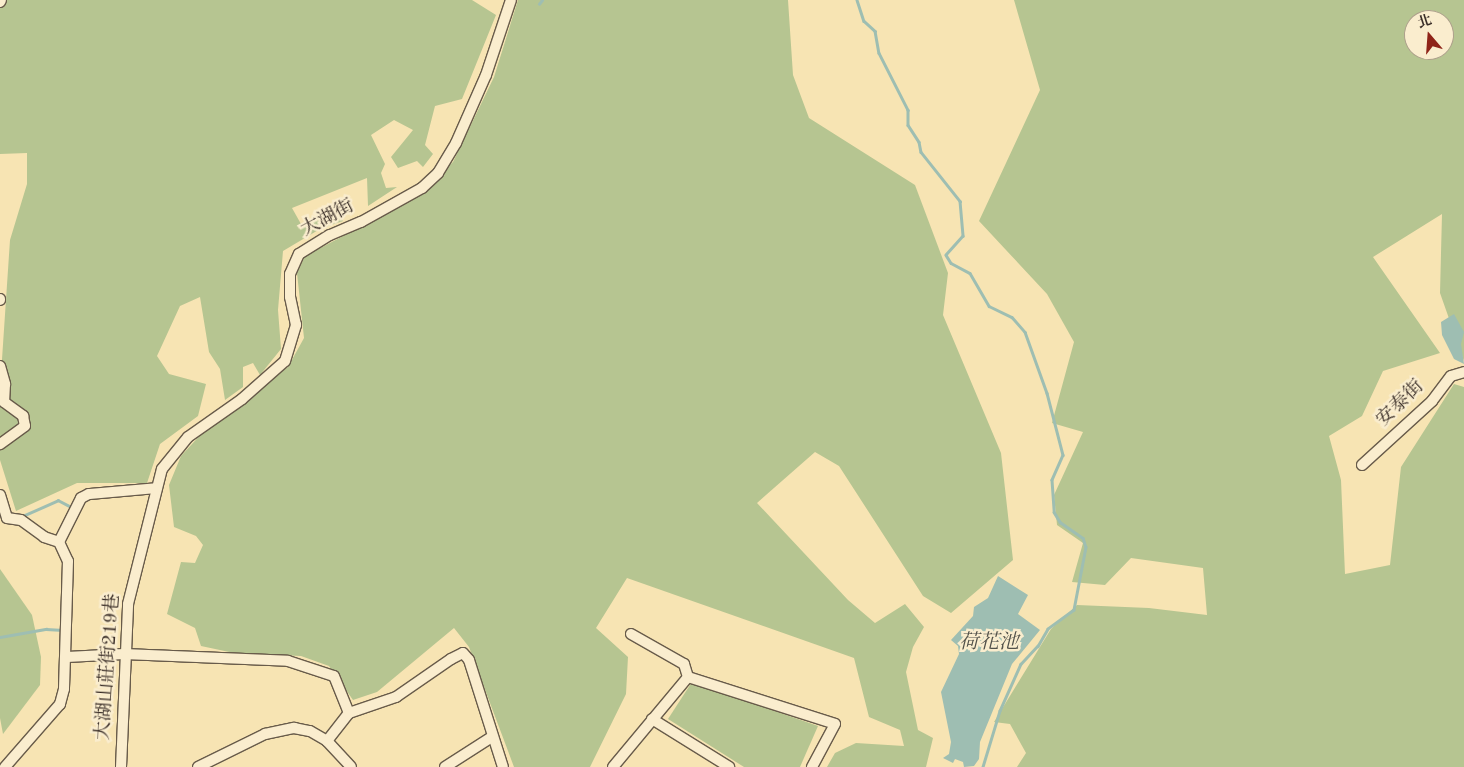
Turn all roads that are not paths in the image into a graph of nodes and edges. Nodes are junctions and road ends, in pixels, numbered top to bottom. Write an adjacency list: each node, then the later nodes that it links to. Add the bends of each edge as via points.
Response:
1 (511, 0): 7 (street, 大湖街, via 486,75 456,143 438,173 422,188 362,222 330,234 299,254 290,274 290,297 296,325 286,361 175,450 162,469)
2 (0, 366): 4 (street, via 5,384 4,402 23,416 25,426)
3 (1464, 372): 5 (street, 安泰街, via 1451,376 1432,401)
4 (0, 444)
5 (1362, 465)
6 (0, 488): 8 (street)
7 (157, 488): 9 (street, via 89,494 81,498); 11 (street, 大湖山莊街219巷, via 128,604)
8 (0, 494): 9 (street, via 7,518 21,520 44,537)
9 (59, 542): 12 (street, via 68,561)
10 (630, 634): 13 (street, via 684,664)
11 (124, 654): 12 (street); 14 (street, via 288,661 334,676); 19 (street, 大湖山莊街219巷)
12 (67, 657): 18 (street, via 60,704)
13 (688, 677): 15 (street); 26 (street, via 835,724)
14 (349, 713): 16 (street, via 396,697 463,653 470,660); 17 (street)
15 (652, 719): 24 (street); 25 (street)
16 (492, 737): 22 (street); 23 (street)
17 (327, 741): 20 (street, via 310,731 280,729); 21 (street)
18 (9, 766)
19 (120, 767)
20 (198, 767)
21 (351, 767)
22 (445, 767)
23 (503, 767)
24 (613, 767)
25 (729, 767)
26 (812, 767)

